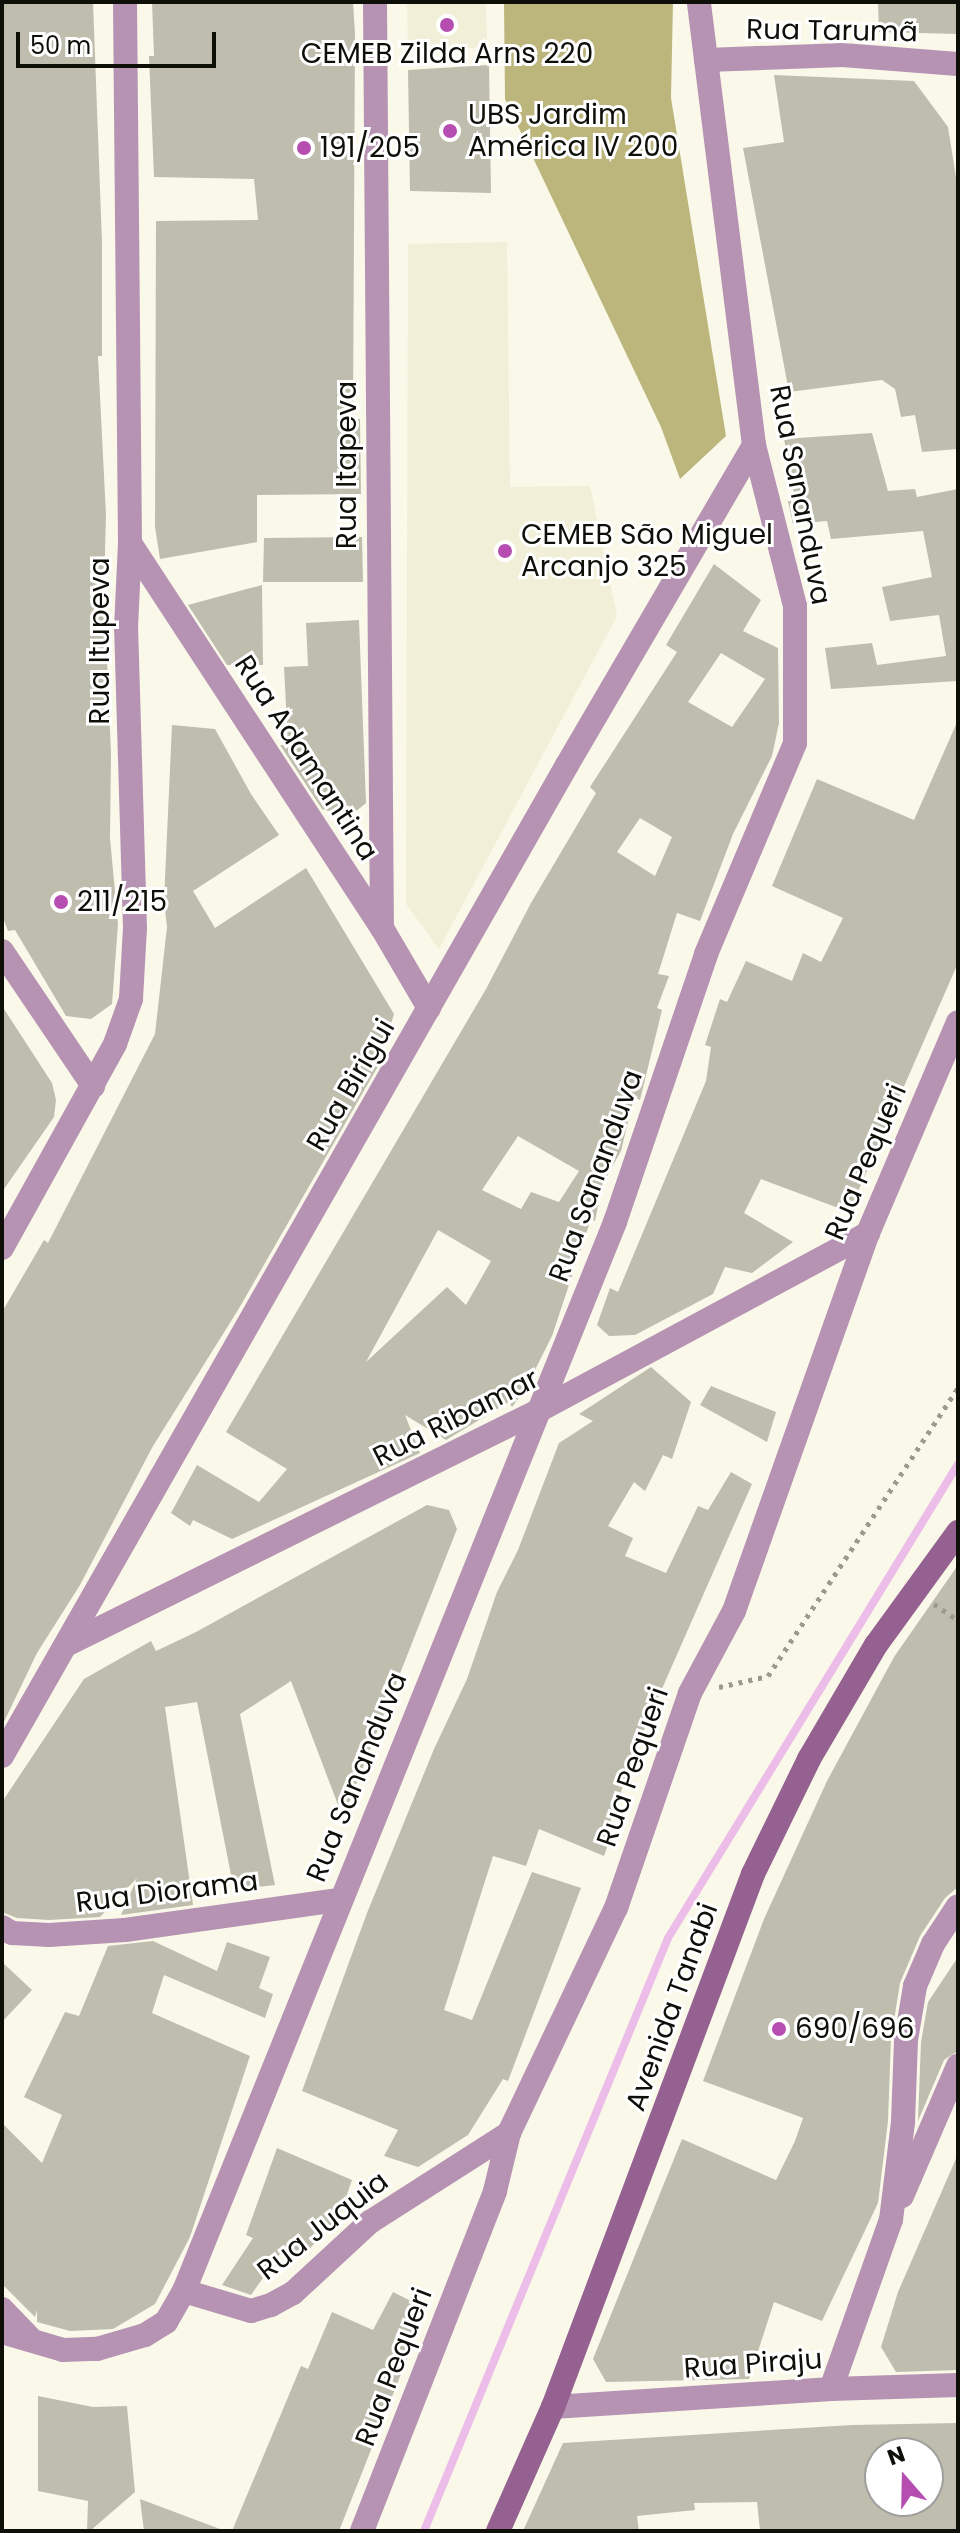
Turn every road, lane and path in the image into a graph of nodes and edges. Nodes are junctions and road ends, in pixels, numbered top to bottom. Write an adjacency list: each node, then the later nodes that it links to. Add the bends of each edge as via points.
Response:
1 (125, 2): 7 (street, Rua Itupeva)
2 (375, 2): 8 (street, Rua Itapeva)
3 (699, 2): 4 (street, Rua Sananduva)
4 (706, 60): 5 (street, Rua Tarumã, via 843,55); 6 (street, Rua Sananduva)
5 (958, 64)
6 (754, 445): 10 (street, Rua Birigui); 16 (street, Rua Sananduva, via 795,606 795,743 706,954 615,1222)
7 (130, 543): 8 (street, Rua Adamantina); 12 (street, Rua Itupeva, via 126,628 135,928 131,999)
8 (382, 928): 10 (street, Rua Adamantina)
9 (2, 951): 12 (street)
10 (429, 1008): 20 (street, Rua Birigui)
11 (958, 1022): 13 (street, Rua Pequeri)
12 (93, 1086): 14 (street, Rua Itupeva)
13 (868, 1233): 16 (street, Rua Ribamar); 21 (street, Rua Pequeri, via 734,1611)
14 (2, 1248)
15 (958, 1388): 21 (path, via 768,1676)
16 (538, 1411): 20 (street, Rua Ribamar); 23 (street, Rua Sananduva)
17 (958, 1532): 35 (street, Avenida Tanabi, via 876,1645 809,1759 753,1874)
18 (930, 1601): 19 (path)
19 (958, 1620)
20 (65, 1645): 22 (street, Rua Birigui)
21 (690, 1693): 27 (street, Rua Pequeri, via 616,1908)
22 (2, 1756)
23 (339, 1900): 25 (street, Rua Diorama, via 125,1930 49,1935 12,1933); 29 (street, Rua Sananduva)
24 (958, 1906): 28 (street, via 933,1944 915,1986)
25 (2, 1927)
26 (958, 2066): 28 (street)
27 (509, 2133): 29 (street, Rua Juquia, via 370,2222 293,2293 251,2311); 36 (street, Rua Pequeri, via 495,2191)
28 (891, 2220): 34 (street)
29 (184, 2291): 32 (street, Rua Sananduva, via 166,2322 145,2335 97,2349 63,2350)
30 (2, 2309): 32 (street)
31 (2, 2332): 32 (street)
32 (34, 2342)
33 (958, 2385): 34 (street, Rua Piraju)
34 (831, 2389): 35 (street, Rua Piraju)
35 (553, 2407): 37 (street, Avenida Tanabi)
36 (362, 2531)
37 (498, 2531)

